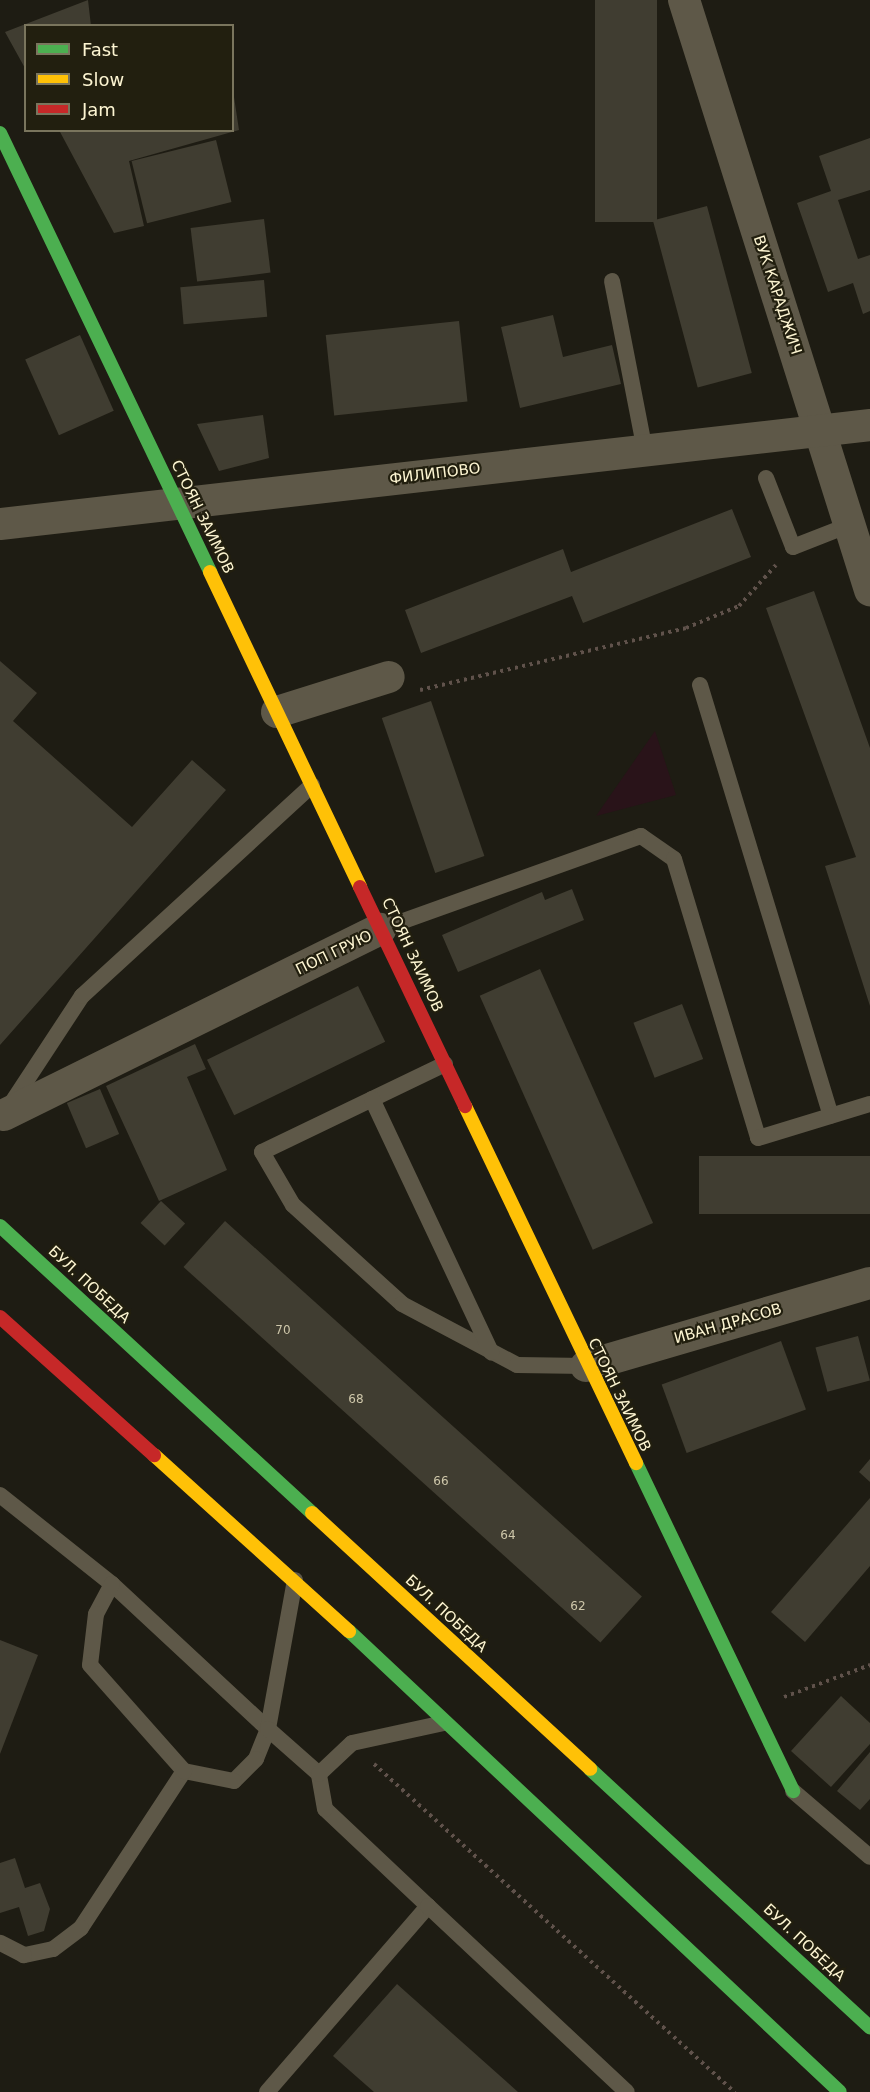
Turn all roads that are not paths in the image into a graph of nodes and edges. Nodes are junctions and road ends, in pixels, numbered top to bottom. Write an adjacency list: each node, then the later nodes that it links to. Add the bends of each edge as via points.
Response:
1 (684, 0): 5 (street, ВУК КАРАДЖИЧ)
2 (0, 133): 8 (main road, СТОЯН ЗАИМОВ)
3 (612, 281): 6 (lane)
4 (870, 425): 5 (street, ФИЛИПОВО)
5 (820, 430): 6 (street, ФИЛИПОВО); 10 (street, ВУК КАРАДЖИЧ)
6 (645, 450): 8 (street, ФИЛИПОВО)
7 (766, 478): 10 (lane, via 793,547)
8 (178, 504): 9 (street, ФИЛИПОВО); 14 (main road, СТОЯН ЗАИМОВ)
9 (0, 524)
10 (849, 525): 11 (street, ВУК КАРАДЖИЧ)
11 (870, 590)
12 (389, 676): 14 (street)
13 (700, 685): 20 (lane)
14 (277, 712): 15 (main road, СТОЯН ЗАИМОВ)
15 (312, 785): 16 (main road, СТОЯН ЗАИМОВ); 21 (lane, via 82,996)
16 (381, 929): 17 (main road, СТОЯН ЗАИМОВ); 20 (lane, ПОП ГРУЮ, via 641,836 674,859 758,1138); 21 (street, ПОП ГРУЮ)
17 (445, 1064): 18 (lane); 26 (main road, СТОЯН ЗАИМОВ)
18 (372, 1099): 25 (lane); 25 (lane, via 262,1152 293,1205 402,1304)
19 (870, 1104): 20 (lane)
20 (831, 1116)
21 (2, 1118)
22 (0, 1226): 38 (main road, БУЛ. ПОБЕДА)
23 (870, 1283): 26 (street, ИВАН ДРАСОВ)
24 (0, 1317): 28 (main road)
25 (491, 1352): 26 (lane, via 517,1365)
26 (586, 1366): 34 (main road, СТОЯН ЗАИМОВ)
27 (0, 1495): 29 (lane)
28 (295, 1580): 30 (main road); 31 (lane)
29 (112, 1584): 31 (lane); 32 (lane, via 96,1614 90,1665)
30 (444, 1723): 33 (lane, via 352,1743); 41 (main road)
31 (268, 1729): 32 (lane, via 256,1759 234,1781); 33 (lane)
32 (184, 1771): 37 (lane, via 81,1928 53,1949 24,1955)
33 (319, 1774): 36 (lane, via 325,1809)
34 (794, 1791): 35 (lane)
35 (870, 1857)
36 (428, 1906): 39 (lane); 40 (lane)
37 (0, 1943)
38 (870, 2027)
39 (267, 2092)
40 (627, 2092)
41 (840, 2092)

